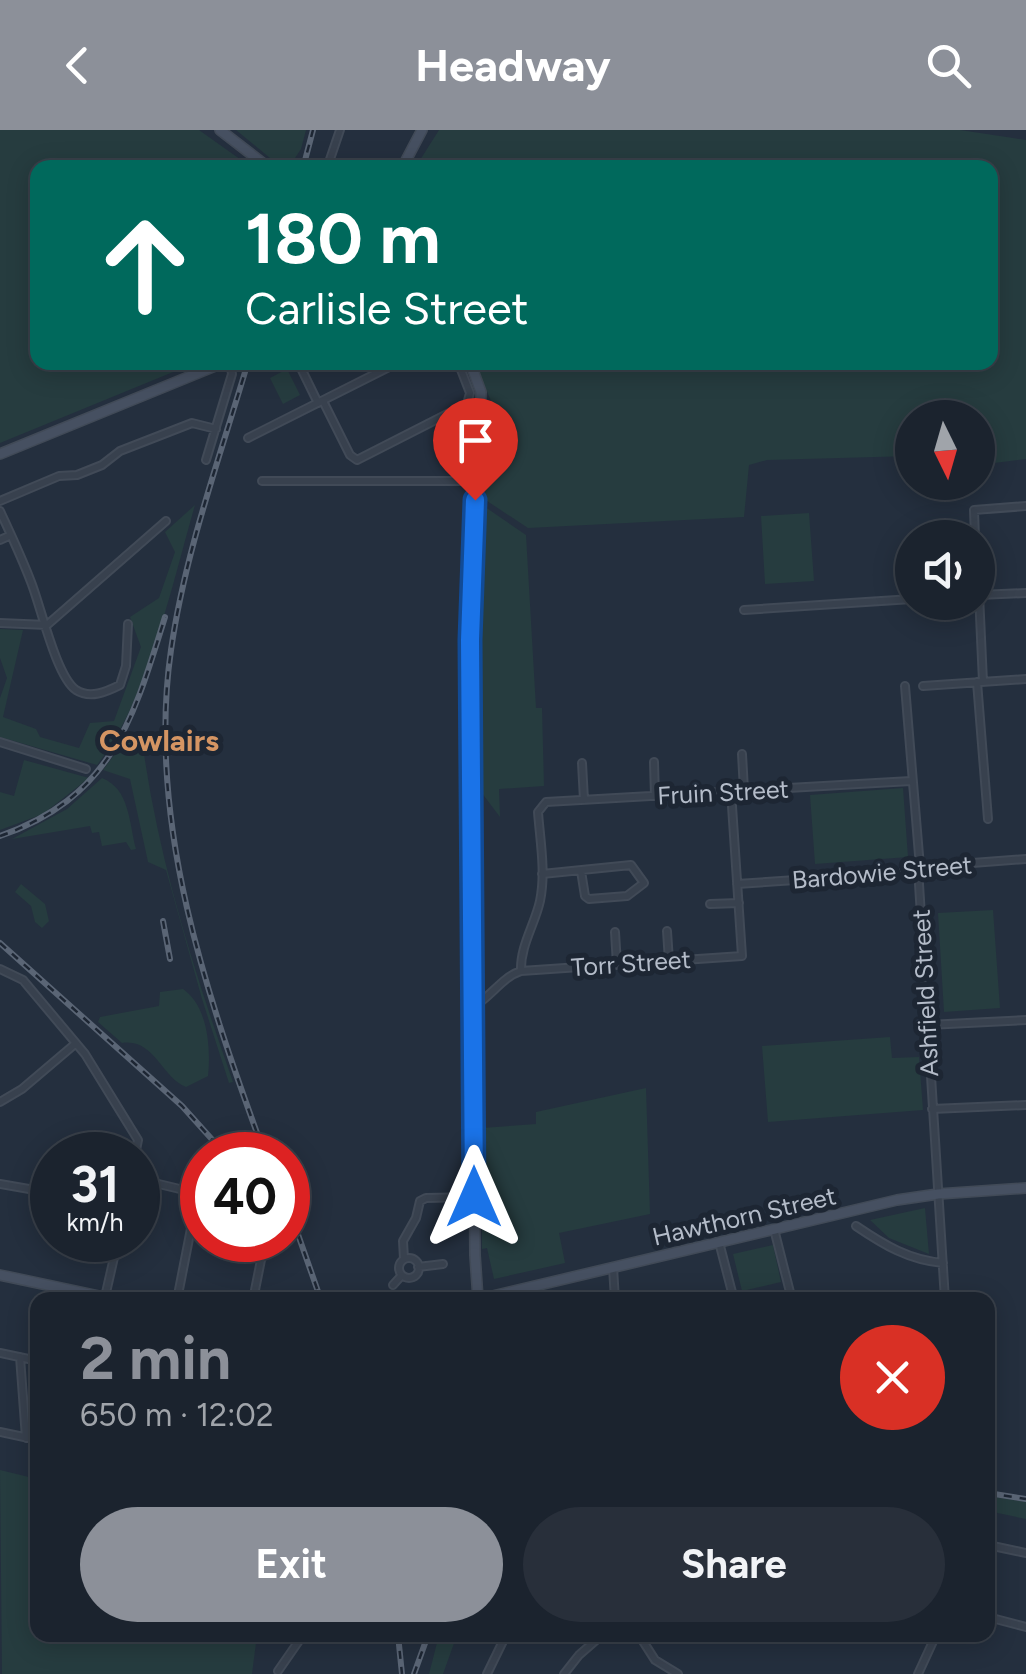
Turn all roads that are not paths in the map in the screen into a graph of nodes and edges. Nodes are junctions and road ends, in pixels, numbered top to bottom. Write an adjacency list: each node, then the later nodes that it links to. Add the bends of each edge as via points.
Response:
1 (220, 130): 4 (street)
2 (340, 130): 5 (street)
3 (422, 130): 6 (street)
4 (259, 160)
5 (330, 160)
6 (406, 160)
7 (208, 370): 16 (street)
8 (231, 370): 14 (street)
9 (303, 370): 13 (street)
10 (461, 370): 13 (street, via 469,401 354,459)
11 (473, 370): 19 (street, via 481,392)
12 (382, 371): 13 (street)
13 (321, 402): 15 (street)
14 (216, 429): 17 (street); 20 (street, via 192,422 120,450 102,466)
15 (248, 438)
16 (0, 454)
17 (207, 458)
18 (262, 481): 19 (street)
19 (475, 481): 63 (street)
20 (0, 502)
21 (1026, 506): 23 (street, via 974,510)
22 (0, 511): 25 (street)
23 (974, 520)
24 (166, 521): 34 (street)
25 (11, 535): 26 (street); 34 (street)
26 (0, 540)
27 (1026, 593): 28 (street)
28 (995, 594)
29 (895, 600): 30 (street)
30 (744, 610)
31 (979, 620): 36 (street)
32 (0, 624): 34 (street)
33 (128, 624): 34 (street, via 120,686 101,694 80,693 69,684)
34 (47, 625)
35 (1026, 679): 36 (street)
36 (980, 682): 38 (street); 49 (street)
37 (905, 686): 44 (street, Ashfield Street)
38 (924, 686)
39 (0, 742): 43 (street)
40 (742, 754): 45 (street)
41 (654, 762): 47 (street)
42 (582, 763): 48 (street)
43 (86, 769)
44 (912, 780): 45 (street, Fruin Street); 51 (street, Ashfield Street)
45 (744, 790): 46 (street, Fruin Street)
46 (731, 791): 47 (street, Fruin Street); 54 (street)
47 (655, 796): 48 (street, Fruin Street)
48 (584, 800): 53 (street, Fruin Street, via 546,802 538,812)
49 (988, 820)
50 (1026, 859): 51 (street, Bardowie Street)
51 (920, 867): 54 (street, Bardowie Street); 65 (street, Ashfield Street)
52 (581, 871): 52 (street, via 632,865 644,883 627,896 589,899); 53 (street)
53 (542, 874): 62 (street)
54 (737, 884): 55 (street)
55 (739, 903): 56 (street); 59 (street, Torr Street, via 742,956)
56 (710, 904)
57 (667, 931): 59 (street)
58 (615, 932): 60 (street)
59 (669, 961): 60 (street, Torr Street)
60 (617, 965): 62 (street, Torr Street)
61 (0, 969): 66 (street, via 23,980)
62 (521, 970): 63 (street)
63 (474, 1007): 75 (street)
64 (1026, 1020): 65 (street)
65 (928, 1025): 69 (street, Ashfield Street)
66 (75, 1044): 67 (street); 70 (street)
67 (0, 1102)
68 (1026, 1106): 69 (street)
69 (932, 1110): 74 (street, Ashfield Street)
70 (133, 1132)
71 (0, 1184): 73 (street)
72 (1026, 1188): 74 (street, Hawthorn Street)
73 (30, 1189)
74 (938, 1194): 77 (street, Hawthorn Street); 83 (street, Ashfield Street)
75 (474, 1197): 79 (street, via 420,1201 402,1241); 94 (street)
76 (856, 1226): 83 (street, via 901,1253)
77 (774, 1229): 78 (street, Hawthorn Street); 98 (street)
78 (719, 1242): 86 (street, Hawthorn Street); 97 (street)
79 (404, 1259): 85 (street); 88 (street)
80 (113, 1262): 91 (street)
81 (185, 1262): 92 (street)
82 (261, 1262): 93 (street)
83 (943, 1262): 99 (street, Ashfield Street)
84 (443, 1264): 85 (street)
85 (418, 1267): 88 (street, via 411,1277)
86 (613, 1267): 95 (street, Hawthorn Street); 96 (street)
87 (0, 1275): 90 (street)
88 (402, 1275): 89 (street)
89 (393, 1284)
90 (77, 1292)
91 (105, 1292)
92 (179, 1292)
93 (255, 1292)
94 (476, 1292)
95 (509, 1292)
96 (615, 1292)
97 (732, 1292)
98 (790, 1292)
99 (945, 1292)
100 (0, 1353): 101 (street)
101 (20, 1357): 102 (street); 104 (street)
102 (30, 1359)
103 (0, 1432): 104 (street)
104 (26, 1438): 105 (street)
105 (30, 1439)
106 (995, 1547): 107 (street)
107 (1026, 1553)
108 (995, 1619): 109 (street)
109 (1026, 1627)
110 (297, 1642): 115 (street)
111 (502, 1642): 116 (street)
112 (594, 1642): 117 (street)
113 (643, 1642): 118 (street, via 655,1660)
114 (933, 1642): 119 (street)
115 (278, 1671)
116 (486, 1674)
117 (564, 1674)
118 (678, 1674)
119 (918, 1674)

